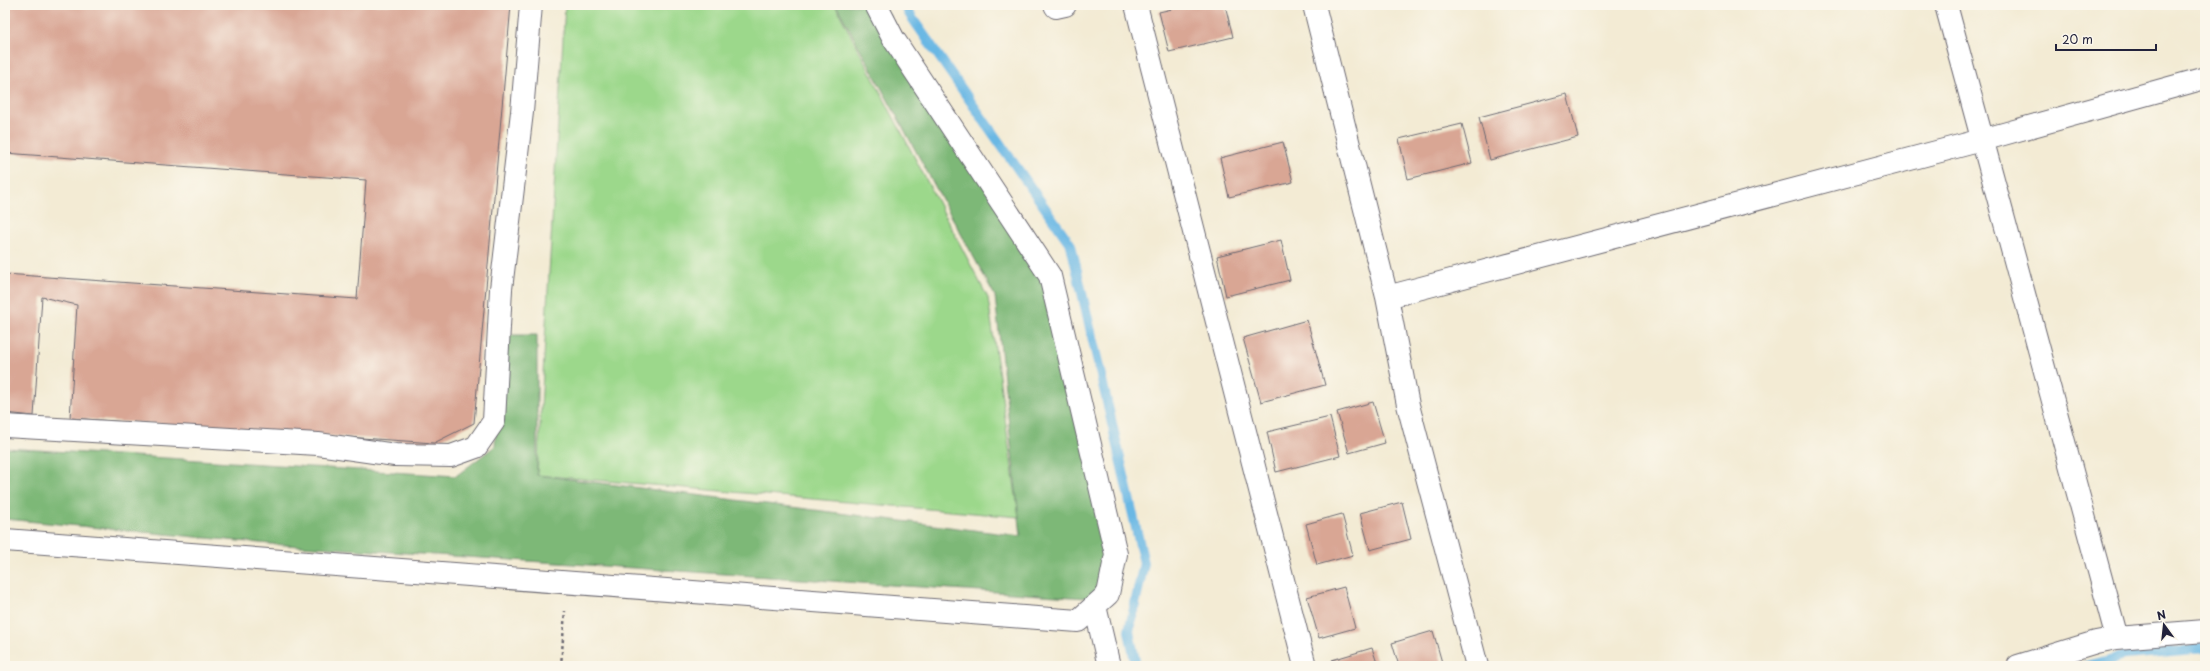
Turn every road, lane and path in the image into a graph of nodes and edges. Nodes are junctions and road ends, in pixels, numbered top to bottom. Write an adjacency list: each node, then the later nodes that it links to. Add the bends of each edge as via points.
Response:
1 (531, 5): 11 (street, via 522,112 501,289 494,421 476,447 451,456 395,455 318,444)
2 (876, 5): 14 (street, via 893,38 1050,276 1116,554 1108,594)
3 (1055, 5): 4 (street)
4 (1065, 5)
5 (1136, 5): 19 (street)
6 (1314, 5): 10 (street)
7 (1946, 5): 9 (street)
8 (2205, 78): 9 (street)
9 (1982, 140): 10 (street); 16 (street)
10 (1387, 297): 20 (street, via 1408,405)
11 (5, 426)
12 (5, 540): 13 (street)
13 (568, 583): 14 (street, via 1078,621); 17 (path)
14 (1095, 606): 18 (street)
15 (2205, 631): 16 (street)
16 (2117, 638): 21 (street)
17 (561, 666)
18 (1109, 666)
19 (1304, 666)
20 (1477, 666)
21 (2018, 666)

